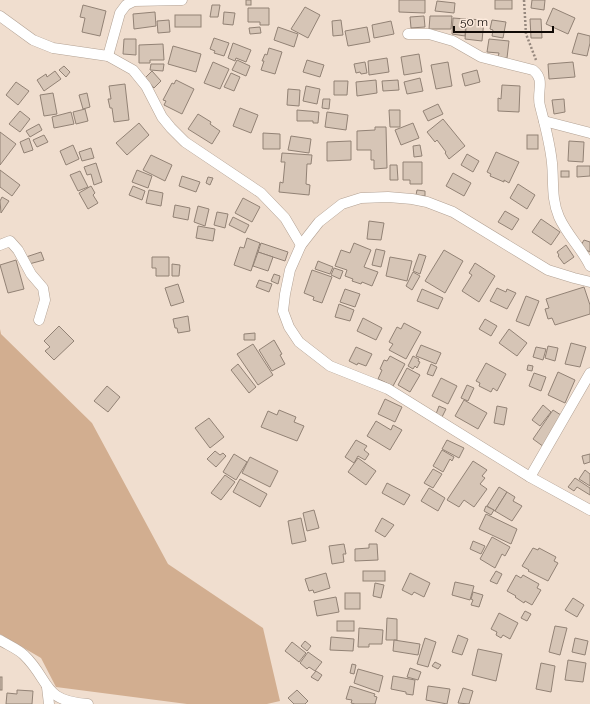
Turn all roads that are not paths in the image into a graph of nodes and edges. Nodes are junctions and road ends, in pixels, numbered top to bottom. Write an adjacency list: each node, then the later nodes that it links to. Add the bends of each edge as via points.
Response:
1 (182, 0): 4 (street, via 134,1 126,5 120,13)
2 (0, 16): 4 (street, via 33,40 54,48)
3 (408, 34): 5 (street, via 429,34 453,41 481,57 533,70 539,74 539,105)
4 (108, 56): 8 (street, via 133,70 146,86 162,117 185,142 260,193 285,218)
5 (544, 121): 6 (street); 9 (street, via 552,164 553,197 559,217)
6 (590, 133)
7 (0, 245): 11 (street, via 10,241 43,288 44,300)
8 (301, 245): 10 (street, via 319,222 342,204 361,198 412,199 453,212 548,270); 13 (street, via 290,270 283,311 289,327 299,342 330,366 388,389)
9 (590, 266)
10 (590, 282)
11 (38, 320)
12 (590, 373): 13 (street)
13 (530, 477): 14 (street)
14 (590, 510)
15 (0, 640): 16 (street, via 23,654)
16 (47, 687): 17 (street); 18 (street, via 60,699)
17 (49, 704)
18 (88, 704)

